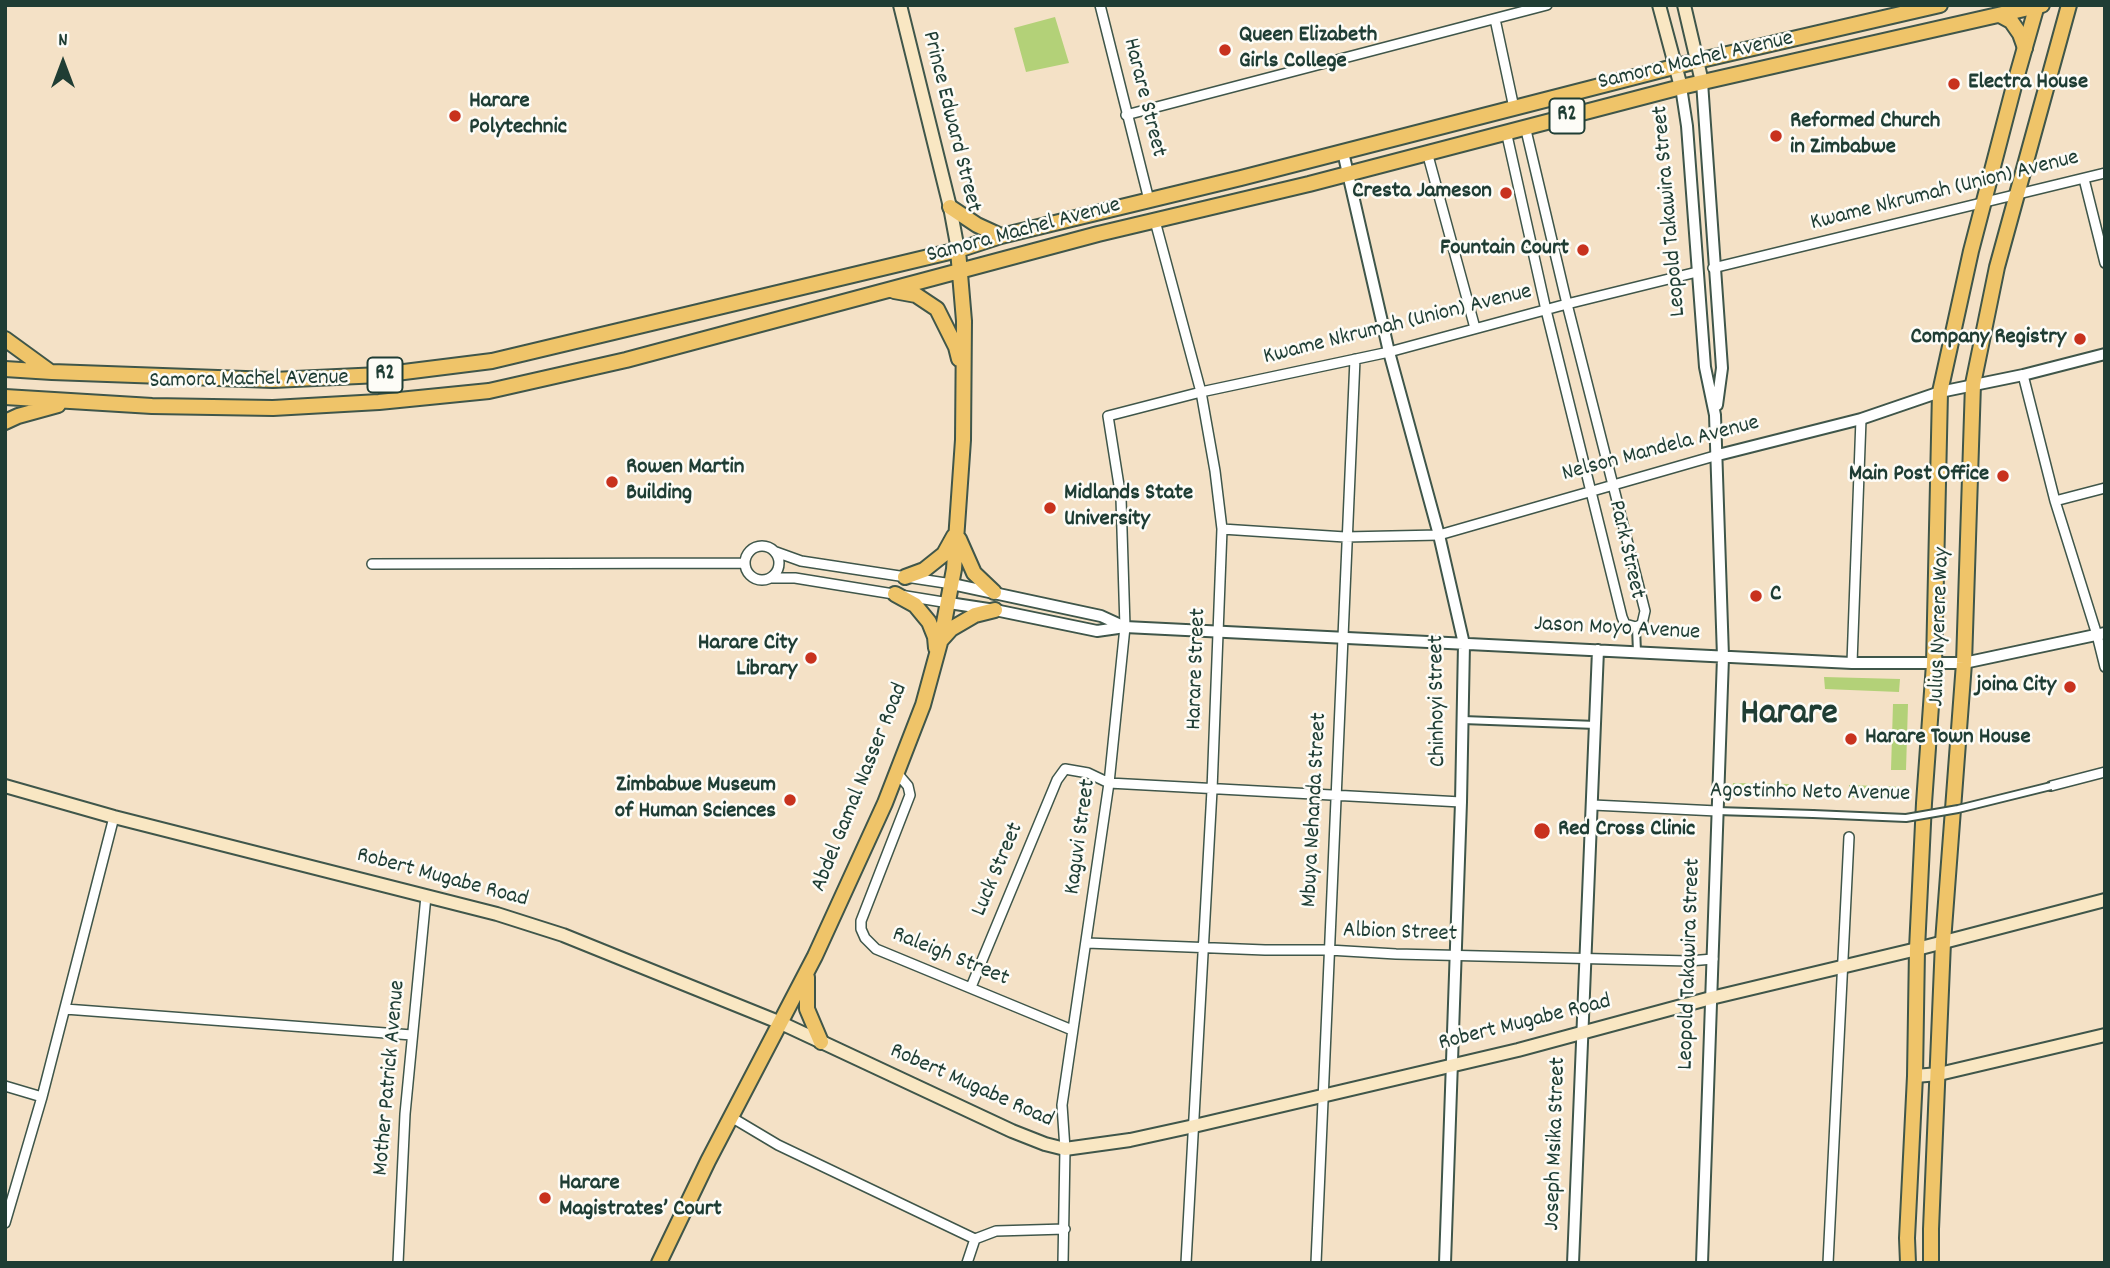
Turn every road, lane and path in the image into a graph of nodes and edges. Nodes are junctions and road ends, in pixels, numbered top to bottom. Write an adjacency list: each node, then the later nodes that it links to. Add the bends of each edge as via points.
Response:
1 (900, 5): 28 (main road, Prince Edward Street)
2 (1100, 5): 17 (street, Harare Street)
3 (1547, 5): 10 (street)
4 (1660, 5): 13 (main road, Leopold Takawira Street)
5 (1684, 5): 12 (main road, Leopold Takawira Street)
6 (1940, 5): 12 (main road, Samora Machel Avenue / R2)
7 (2069, 5): 25 (main road, Julius Nyerere Way)
8 (2039, 6): 9 (main road, Samora Machel Avenue / R2); 11 (main road, Julius Nyerere Way)
9 (2000, 15): 11 (main road, via 2011,22); 14 (main road, Samora Machel Avenue / R2)
10 (1495, 19): 16 (street); 17 (street)
11 (2025, 48): 27 (main road, Julius Nyerere Way)
12 (1697, 61): 13 (main road, Samora Machel Avenue / R2); 14 (main road, Leopold Takawira Street)
13 (1675, 66): 15 (main road, Leopold Takawira Street); 16 (main road, Samora Machel Avenue / R2)
14 (1702, 82): 15 (main road, Samora Machel Avenue / R2); 33 (street, Leopold Takawira Street)
15 (1681, 87): 18 (main road, Samora Machel Avenue / R2); 35 (street, Leopold Takawira Street)
16 (1514, 108): 20 (main road, Samora Machel Avenue / R2)
17 (1126, 115): 26 (street, Harare Street)
18 (1525, 126): 19 (main road, Samora Machel Avenue / R2); 37 (street, Park Street)
19 (1506, 131): 21 (main road, Samora Machel Avenue / R2); 38 (street, Park Street)
20 (1343, 152): 22 (street, Chinhoyi Street); 26 (main road, Samora Machel Avenue / R2)
21 (1427, 152): 22 (main road, Samora Machel Avenue / R2); 39 (street)
22 (1348, 173): 29 (main road, Samora Machel Avenue / R2); 41 (street, Chinhoyi Street)
23 (2105, 173): 24 (street, Kwame Nkrumah (Union) Avenue)
24 (2084, 178): 25 (street, Kwame Nkrumah (Union) Avenue); 32 (street)
25 (2018, 194): 27 (street, Kwame Nkrumah (Union) Avenue); 48 (main road, Julius Nyerere Way, via 1997,267)
26 (1149, 200): 30 (main road, Samora Machel Avenue / R2)
27 (1985, 203): 33 (street, Kwame Nkrumah (Union) Avenue); 50 (main road, Julius Nyerere Way)
28 (950, 207): 30 (main road); 31 (main road, Prince Edward Street)
29 (1155, 221): 34 (main road, Samora Machel Avenue / R2); 49 (street, Harare Street)
30 (1001, 236): 31 (main road, Samora Machel Avenue / R2)
31 (958, 250): 34 (main road, Abdel Gamal Nasser Road); 45 (main road, Samora Machel Avenue / R2, via 492,361 380,375 273,380)
32 (2105, 263)
33 (1713, 268): 53 (street, Leopold Takawira Street, via 1722,368)
34 (961, 272): 36 (main road, Samora Machel Avenue / R2); 47 (main road, Abdel Gamal Nasser Road)
35 (1697, 272): 37 (street, Kwame Nkrumah (Union) Avenue); 53 (street, Leopold Takawira Street, via 1705,367)
36 (889, 290): 47 (main road, via 916,296 937,309 956,346); 52 (main road, Samora Machel Avenue / R2, via 489,391 274,408)
37 (1567, 304): 38 (street, Kwame Nkrumah (Union) Avenue); 58 (street, Park Street)
38 (1546, 310): 39 (street, Kwame Nkrumah (Union) Avenue); 60 (street, Park Street)
39 (1475, 328): 41 (street, Kwame Nkrumah (Union) Avenue)
40 (5, 339): 45 (main road)
41 (1390, 352): 43 (street, Kwame Nkrumah (Union) Avenue); 64 (street, Chinhoyi Street)
42 (2105, 354): 46 (street, Nelson Mandela Avenue)
43 (1355, 359): 49 (street, Kwame Nkrumah (Union) Avenue); 65 (street, Mbuya Nehanda Street)
44 (5, 369): 45 (main road, Samora Machel Avenue / R2)
45 (51, 372)
46 (2023, 375): 48 (street, Nelson Mandela Avenue); 61 (street)
47 (963, 380): 63 (main road, Abdel Gamal Nasser Road)
48 (1973, 384): 50 (street, Nelson Mandela Avenue); 88 (main road, Julius Nyerere Way)
49 (1201, 392): 54 (street, Kwame Nkrumah (Union) Avenue); 62 (street, Harare Street)
50 (1940, 392): 55 (street, Nelson Mandela Avenue); 89 (main road, Julius Nyerere Way)
51 (5, 397): 52 (main road, Samora Machel Avenue / R2)
52 (69, 401): 56 (main road)
53 (1715, 415): 57 (street, Leopold Takawira Street)
54 (1108, 416): 77 (street, Kaguvi Street, via 1121,498)
55 (1861, 419): 57 (street, Nelson Mandela Avenue); 87 (street)
56 (5, 422)
57 (1718, 455): 58 (street, Nelson Mandela Avenue); 86 (street, Leopold Takawira Street)
58 (1612, 485): 60 (street, Nelson Mandela Avenue); 76 (street, Park Street, via 1645,611 1642,624)
59 (2105, 488): 61 (street)
60 (1592, 491): 64 (street, Nelson Mandela Avenue); 76 (street, Park Street, via 1622,617 1625,624)
61 (2055, 501): 79 (street)
62 (1222, 529): 65 (street, Nelson Mandela Avenue); 78 (street, Harare Street)
63 (956, 531): 69 (main road, via 944,554 925,570); 71 (main road, Abdel Gamal Nasser Road); 72 (main road, via 974,573)
64 (1439, 536): 65 (street, Nelson Mandela Avenue); 82 (street, Chinhoyi Street)
65 (1345, 537): 80 (street, Mbuya Nehanda Street)
66 (776, 552): 67 (street, via 758,547 748,553); 69 (street, via 801,561); 70 (street, via 779,569)
67 (745, 563): 68 (street); 70 (street, via 752,577)
68 (372, 564)
69 (905, 577): 71 (street)
70 (771, 579): 73 (street, via 795,578)
71 (952, 584): 72 (street, Jason Moyo Avenue); 74 (main road, Abdel Gamal Nasser Road)
72 (994, 592): 77 (street, Jason Moyo Avenue)
73 (895, 594): 74 (street); 85 (main road, via 915,605 929,622)
74 (949, 603): 75 (street, Jason Moyo Avenue); 81 (main road, Abdel Gamal Nasser Road)
75 (995, 610): 77 (street, Jason Moyo Avenue, via 1097,631); 81 (main road, via 975,615)
76 (1636, 626): 84 (street)
77 (1125, 627): 78 (street, Jason Moyo Avenue); 95 (street, Kaguvi Street)
78 (1219, 633): 80 (street, Jason Moyo Avenue); 98 (street, Harare Street)
79 (2101, 634): 88 (street, Jason Moyo Avenue); 90 (street)
80 (1343, 638): 82 (street, Jason Moyo Avenue); 99 (street, Mbuya Nehanda Street)
81 (941, 639): 85 (main road, Abdel Gamal Nasser Road)
82 (1464, 643): 83 (street, Jason Moyo Avenue); 91 (street, Chinhoyi Street)
83 (1598, 650): 84 (street, Jason Moyo Avenue); 92 (street, Joseph Msika Street)
84 (1637, 652): 86 (street, Jason Moyo Avenue)
85 (937, 656): 94 (main road, Abdel Gamal Nasser Road)
86 (1723, 657): 87 (street, Jason Moyo Avenue); 102 (street, Leopold Takawira Street)
87 (1852, 663): 89 (street, Jason Moyo Avenue)
88 (1964, 663): 89 (street, Jason Moyo Avenue); 107 (main road, Julius Nyerere Way)
89 (1934, 664): 110 (main road, Julius Nyerere Way)
90 (2105, 667)
91 (1463, 720): 92 (street); 100 (street, Chinhoyi Street)
92 (1596, 725): 101 (street, Joseph Msika Street)
93 (2105, 772): 97 (street, Agostinho Neto Avenue)
94 (897, 773): 116 (main road, Abdel Gamal Nasser Road); 117 (street, Raleigh Street, via 910,795 861,929 876,949)
95 (1109, 783): 98 (street); 108 (street, Kaguvi Street); 117 (street, Luck Street, via 1065,769 1056,780)
96 (5, 786): 103 (main road, Robert Mugabe Road)
97 (2051, 786): 102 (street, Agostinho Neto Avenue, bridge, via 1906,818)
98 (1212, 790): 99 (street); 109 (street, Harare Street)
99 (1336, 794): 100 (street); 111 (street, Mbuya Nehanda Street)
100 (1461, 802): 112 (street, Chinhoyi Street)
101 (1593, 806): 102 (street, Agostinho Neto Avenue); 113 (street, Joseph Msika Street)
102 (1717, 811): 114 (street, Leopold Takawira Street)
103 (114, 817): 105 (main road, Robert Mugabe Road); 119 (street)
104 (1849, 837): 115 (street)
105 (426, 896): 120 (main road, Robert Mugabe Road, via 563,934); 123 (street, Mother Patrick Avenue)
106 (2105, 900): 107 (main road, Robert Mugabe Road)
107 (1943, 942): 110 (main road, Robert Mugabe Road); 127 (main road, Julius Nyerere Way)
108 (1087, 943): 109 (street, Albion Street); 121 (street, Kaguvi Street)
109 (1202, 948): 111 (street, Albion Street); 133 (street, Harare Street)
110 (1917, 949): 115 (main road, Robert Mugabe Road); 128 (main road, Julius Nyerere Way)
111 (1329, 950): 112 (street, Albion Street); 130 (street, Mbuya Nehanda Street)
112 (1456, 955): 113 (street, Albion Street); 126 (street, Chinhoyi Street)
113 (1584, 958): 114 (street, Albion Street); 122 (street, Joseph Msika Street)
114 (1713, 959): 118 (street, Leopold Takawira Street)
115 (1841, 967): 118 (main road, Robert Mugabe Road); 147 (street)
116 (807, 972): 120 (main road, Abdel Gamal Nasser Road); 125 (main road, via 807,1009)
117 (971, 987): 121 (street, Raleigh Street)
118 (1711, 998): 122 (main road, Robert Mugabe Road); 146 (street, Leopold Takawira Street)
119 (65, 1009): 123 (street); 131 (street)
120 (781, 1023): 125 (main road, Robert Mugabe Road); 132 (main road, Abdel Gamal Nasser Road)
121 (1072, 1030): 134 (street, Kaguvi Street, via 1062,1105)
122 (1582, 1032): 126 (main road, Robert Mugabe Road); 145 (street, Joseph Msika Street)
123 (412, 1035): 138 (street, Mother Patrick Avenue)
124 (2105, 1035): 127 (main road)
125 (821, 1042): 134 (main road, Robert Mugabe Road, via 1012,1131)
126 (1451, 1065): 130 (main road, Robert Mugabe Road); 144 (street, Chinhoyi Street)
127 (1938, 1074): 128 (main road); 149 (main road, Julius Nyerere Way)
128 (1915, 1076): 148 (main road, Julius Nyerere Way)
129 (5, 1086): 131 (street)
130 (1322, 1095): 133 (main road, Robert Mugabe Road); 143 (street, Mbuya Nehanda Street)
131 (42, 1097): 135 (street)
132 (731, 1117): 137 (street, via 778,1145); 139 (main road, Abdel Gamal Nasser Road)
133 (1194, 1126): 134 (main road, Robert Mugabe Road); 142 (street)
134 (1065, 1149): 136 (street, Kaguvi Street)
135 (5, 1223)
136 (1065, 1228): 137 (street, via 996,1231); 141 (street, Kaguvi Street)
137 (975, 1239): 140 (street)
138 (398, 1263)
139 (659, 1263)
140 (967, 1263)
141 (1063, 1263)
142 (1186, 1263)
143 (1316, 1263)
144 (1445, 1263)
145 (1573, 1263)
146 (1702, 1263)
147 (1828, 1263)
148 (1908, 1263)
149 (1931, 1263)

